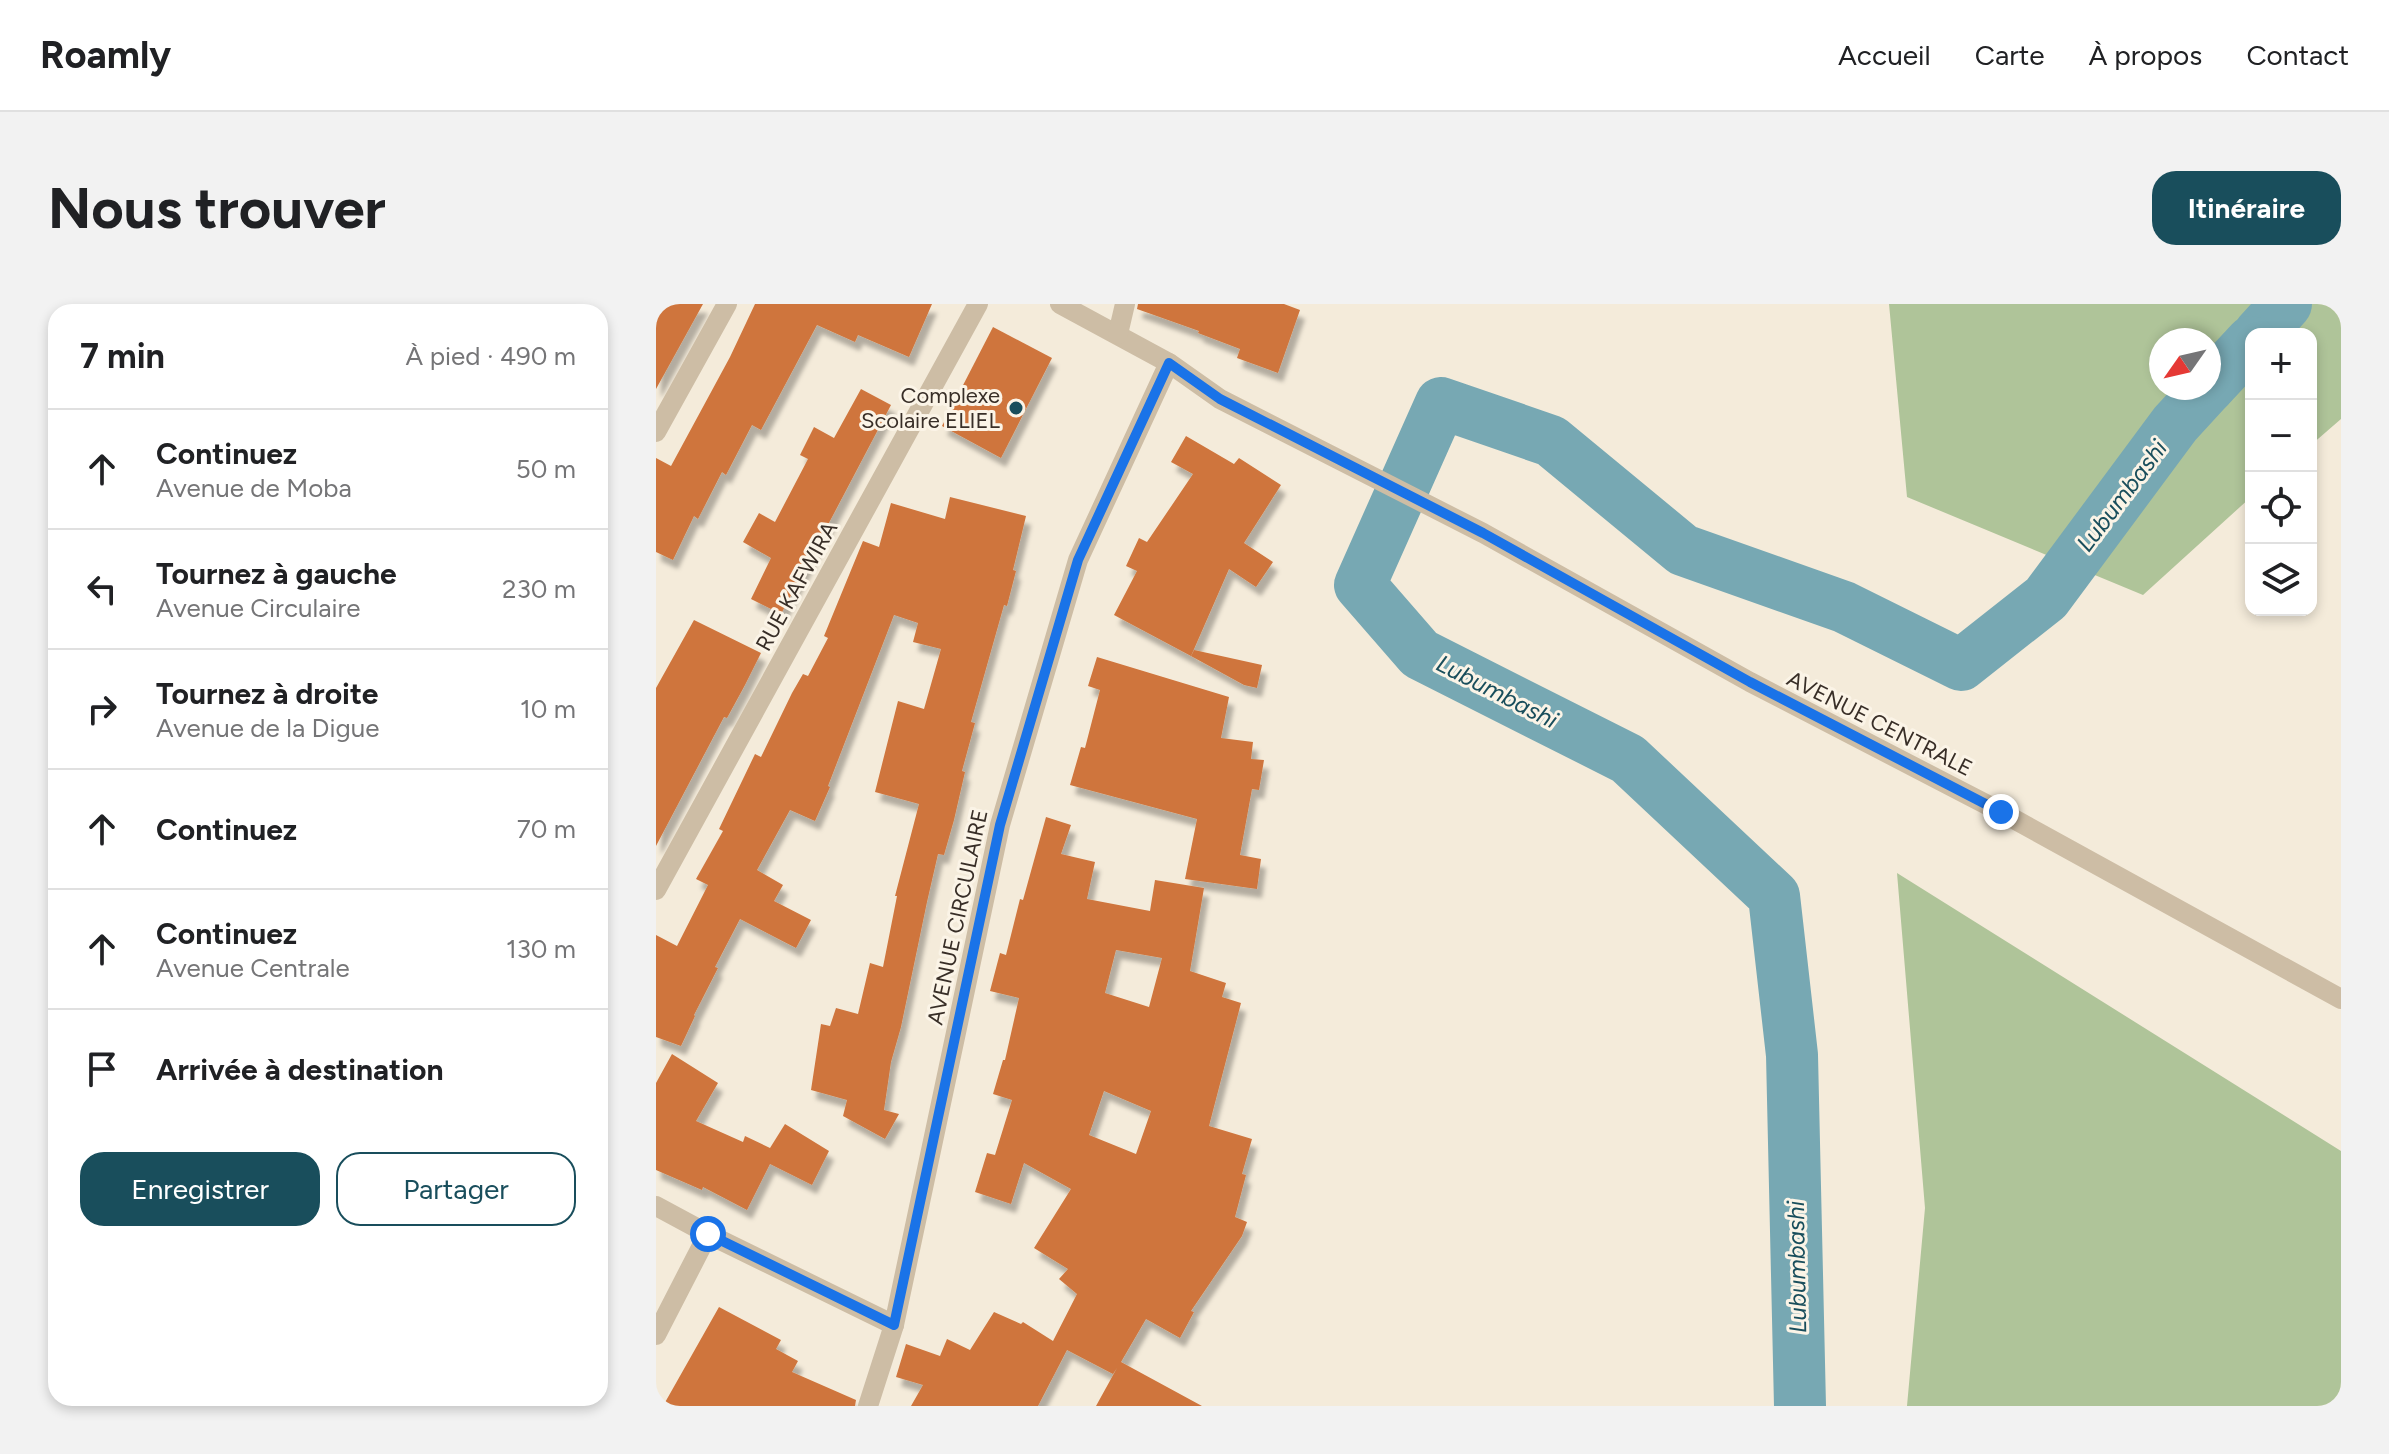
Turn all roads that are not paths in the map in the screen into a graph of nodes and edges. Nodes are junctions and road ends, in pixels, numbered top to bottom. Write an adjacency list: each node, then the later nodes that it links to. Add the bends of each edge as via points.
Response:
1 (727, 304): 7 (street)
2 (978, 304): 8 (street, RUE KAFWIRA)
3 (1060, 304): 5 (street, AVENUE CENTRALE)
4 (1125, 304): 5 (street)
5 (1118, 334): 6 (street, AVENUE CENTRALE)
6 (1169, 363): 9 (street, AVENUE CENTRALE, via 1220,399 1483,533); 12 (street, AVENUE CIRCULAIRE, via 1078,560 1000,825)
7 (656, 432)
8 (656, 890)
9 (2341, 999)
10 (656, 1206): 11 (street)
11 (708, 1234): 12 (street); 13 (street)
12 (894, 1325): 14 (street, AVENUE CIRCULAIRE)
13 (656, 1335)
14 (868, 1406)

